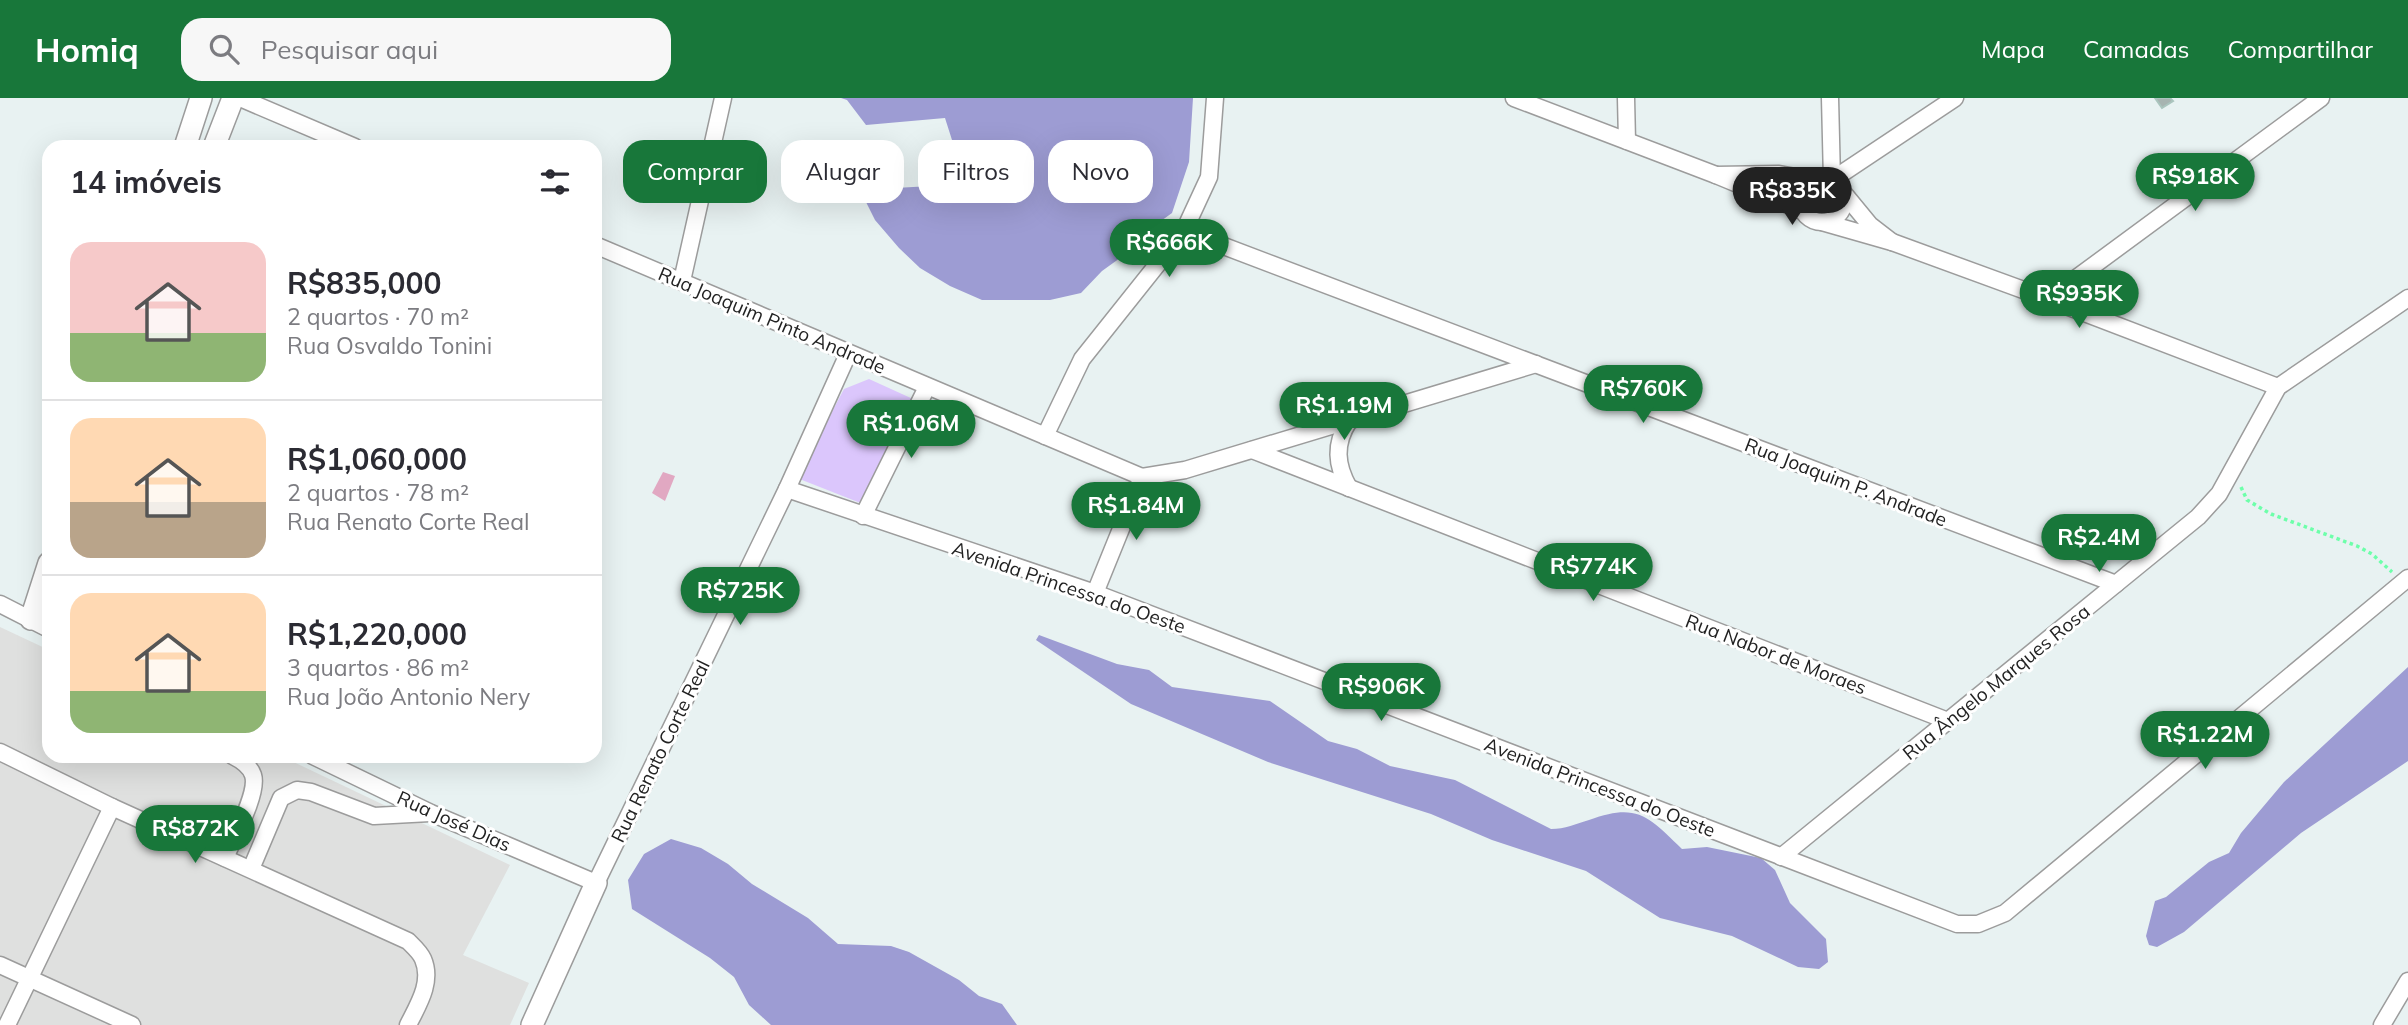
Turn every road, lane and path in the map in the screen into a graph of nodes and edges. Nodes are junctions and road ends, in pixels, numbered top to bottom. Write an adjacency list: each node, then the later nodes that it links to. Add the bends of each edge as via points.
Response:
1 (201, 98): 11 (street)
2 (233, 98): 12 (street)
3 (240, 98): 13 (street)
4 (723, 98): 23 (street)
5 (1215, 98): 20 (street, via 1209,177)
6 (1514, 98): 14 (street)
7 (1626, 98): 14 (street)
8 (1830, 98): 17 (street)
9 (1955, 98): 17 (street)
10 (2321, 98): 25 (street)
11 (187, 140)
12 (217, 140)
13 (339, 140)
14 (1627, 141): 15 (street)
15 (1716, 175): 16 (street, via 1779,174); 18 (street)
16 (1812, 180): 17 (street); 18 (street, via 1802,190)
17 (1837, 185): 19 (street, via 1843,204); 21 (street, via 1870,225)
18 (1802, 211): 19 (street)
19 (1822, 222): 21 (street)
20 (1184, 231): 27 (street, Rua Joaquim P. Andrade); 31 (street, via 1082,359)
21 (1892, 242): 25 (street)
22 (602, 248): 23 (street, Rua Joaquim Pinto Andrade)
23 (682, 281): 26 (street, Rua Joaquim Pinto Andrade)
24 (2408, 298): 29 (street, Rua Ângelo Marques Rosa)
25 (2048, 299): 29 (street)
26 (848, 354): 28 (street, Rua Joaquim Pinto Andrade); 36 (street, Rua Renato Corte Real)
27 (1536, 364): 30 (street); 39 (street, Rua Joaquim P. Andrade)
28 (927, 387): 31 (street, Rua Joaquim Pinto Andrade); 37 (street)
29 (2277, 387): 33 (street, Rua Ângelo Marques Rosa)
30 (1349, 421): 32 (street); 35 (street, via 1338,448 1340,472)
31 (1045, 436): 34 (street, Rua Joaquim Pinto Andrade)
32 (1252, 450): 34 (street); 35 (street, Rua Nabor de Moraes)
33 (2232, 470): 38 (path, via 2247,500 2271,514 2365,550); 39 (street, Rua Ângelo Marques Rosa, via 2219,494 2198,517)
34 (1142, 477): 40 (street)
35 (1349, 488): 43 (street, Rua Nabor de Moraes)
36 (787, 489): 37 (street, Avenida Princessa do Oeste); 52 (street, Rua Renato Corte Real)
37 (863, 516): 40 (street, Avenida Princessa do Oeste)
38 (2406, 580): 49 (street, Avenida Princessa do Oeste, via 2005,913 1978,924 1956,924)
39 (2116, 584): 43 (street, Rua Ângelo Marques Rosa)
40 (1095, 593): 49 (street, Avenida Princessa do Oeste)
41 (0, 604): 42 (street)
42 (40, 624)
43 (1948, 721): 49 (street, Rua Ângelo Marques Rosa)
44 (0, 752): 47 (street)
45 (243, 763): 50 (street, via 254,778 253,790)
46 (327, 763): 48 (street, Rua José Dias)
47 (112, 807): 50 (street); 54 (street)
48 (431, 813): 51 (street, via 374,816 297,790 281,798); 52 (street, Rua José Dias)
49 (1781, 857)
50 (225, 858): 51 (street)
51 (251, 869): 58 (street, via 408,941 423,958 427,976)
52 (596, 883): 59 (street)
53 (0, 965): 54 (street)
54 (29, 978): 56 (street); 57 (street)
55 (2408, 981): 60 (street)
56 (7, 1025)
57 (132, 1025)
58 (408, 1025)
59 (532, 1025)
60 (2382, 1025)

